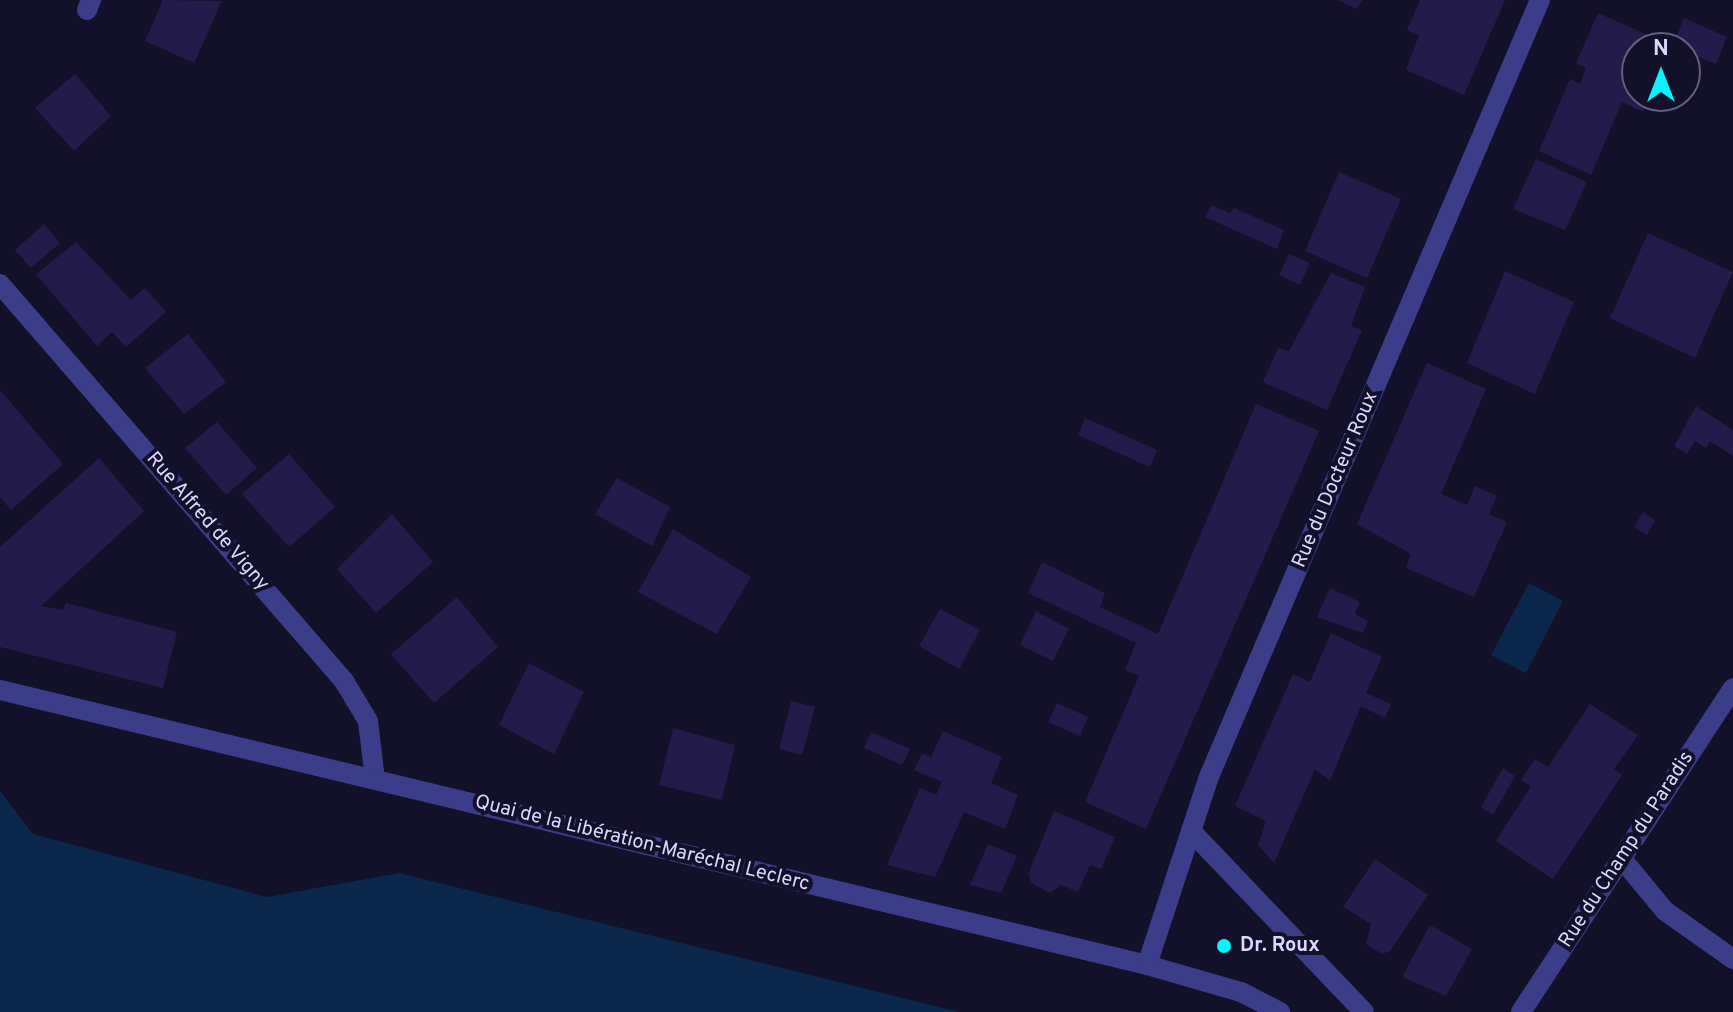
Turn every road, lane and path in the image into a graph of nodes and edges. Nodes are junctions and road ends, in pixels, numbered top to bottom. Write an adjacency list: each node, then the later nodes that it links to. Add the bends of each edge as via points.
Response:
1 (1540, 0): 6 (street, Rue du Docteur Roux)
2 (0, 284): 5 (street, Rue Alfred de Vigny, via 344,681 368,721)
3 (1733, 688): 7 (street, Rue du Champ du Paradis)
4 (0, 690): 5 (street, Quai de la Libération-Maréchal Leclerc)
5 (375, 780): 9 (street, Quai de la Libération-Maréchal Leclerc)
6 (1191, 831): 9 (street, Rue du Docteur Roux); 11 (street)
7 (1622, 859): 8 (street, via 1665,911); 12 (street, Rue du Champ du Paradis)
8 (1733, 959)
9 (1147, 965): 10 (street, Quai de la Libération-Maréchal Leclerc, via 1241,992)
10 (1280, 1012)
11 (1364, 1012)
12 (1521, 1012)

